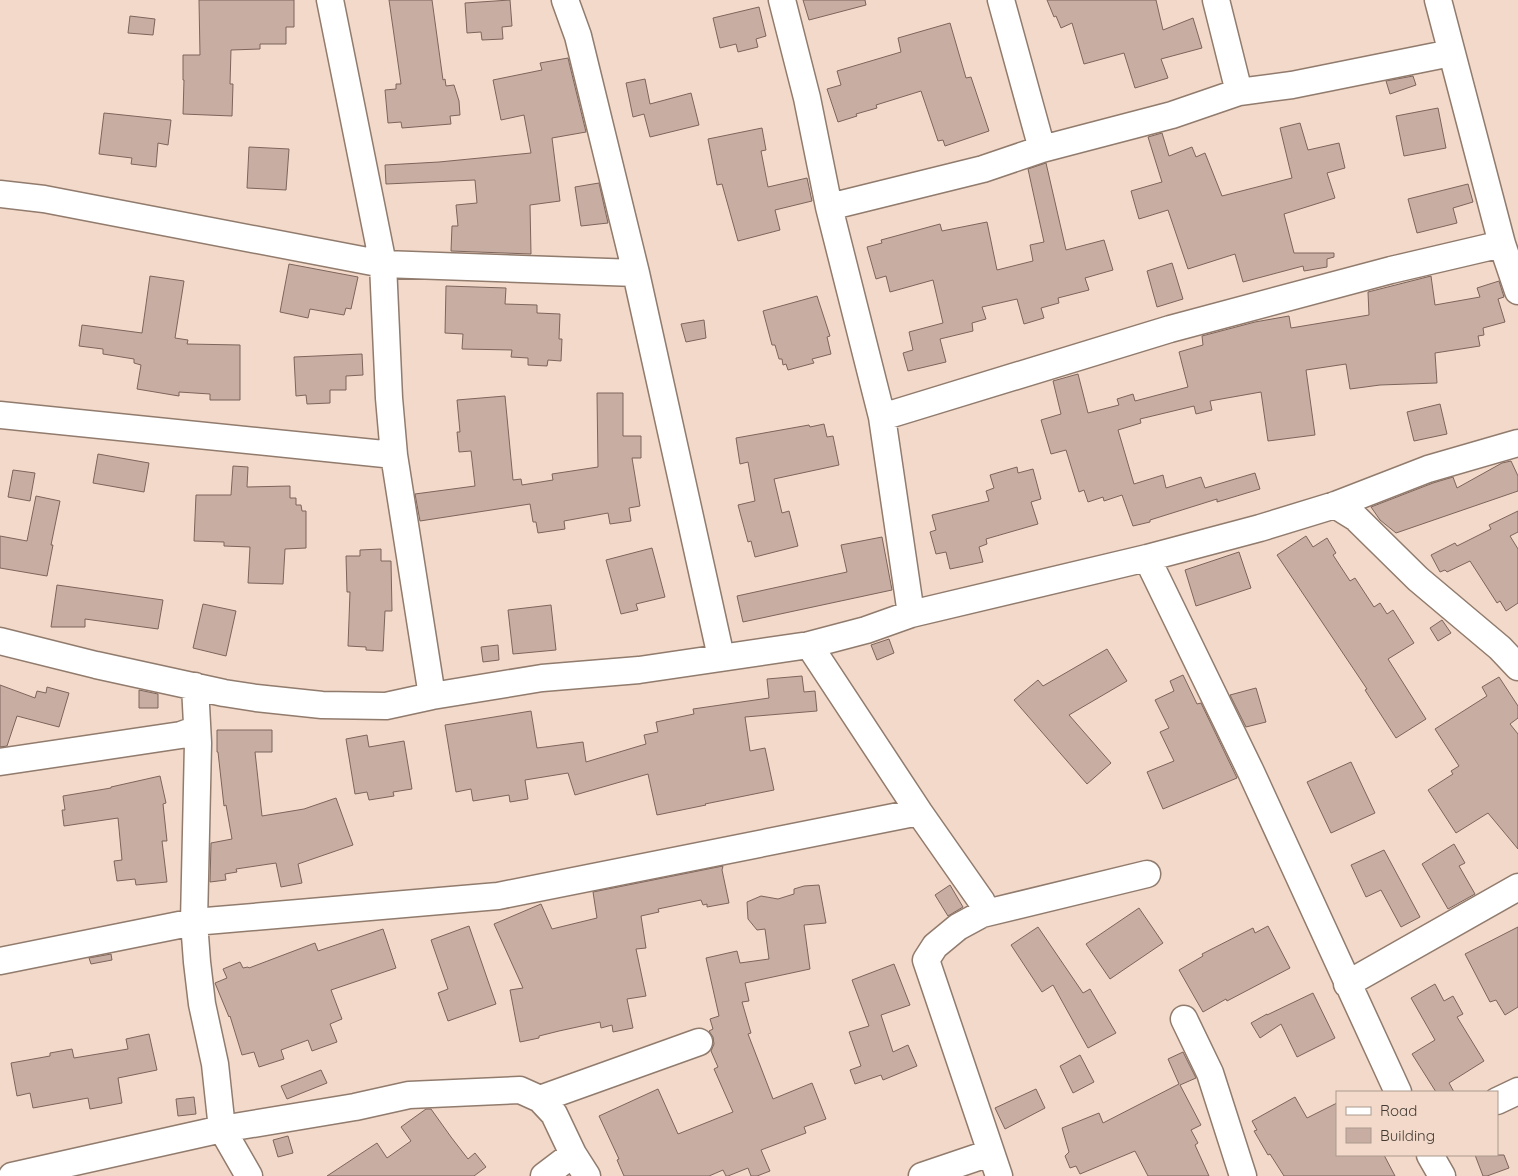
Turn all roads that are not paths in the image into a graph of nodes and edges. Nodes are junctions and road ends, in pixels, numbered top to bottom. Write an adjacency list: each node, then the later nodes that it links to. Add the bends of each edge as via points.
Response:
1 (330, 0): 13 (street)
2 (565, 0): 14 (street, via 578,36)
3 (782, 0): 11 (street, via 807,98)
4 (1001, 0): 9 (street)
5 (1216, 0): 8 (street)
6 (1438, 0): 7 (street)
7 (1451, 53): 8 (street, via 1292,85); 12 (street)
8 (1240, 92): 9 (street, via 1172,115)
9 (1042, 149): 11 (street, via 983,169)
10 (0, 194): 13 (street, via 44,199)
11 (829, 207): 17 (street)
12 (1502, 244): 15 (street); 17 (street, via 1170,329)
13 (383, 264): 14 (street); 19 (street)
14 (636, 273): 25 (street)
15 (1518, 291)
16 (0, 415): 19 (street)
17 (882, 417): 22 (street)
18 (1518, 443): 20 (street, via 1428,469)
19 (394, 455): 28 (street)
20 (1336, 505): 21 (street); 26 (street, via 1356,518)
21 (1147, 558): 22 (street); 37 (street, via 1251,772)
22 (911, 614): 24 (street)
23 (0, 641): 27 (street)
24 (809, 645): 25 (street); 31 (street)
25 (722, 658): 28 (street, via 640,670 542,678)
26 (1518, 667)
27 (196, 686): 28 (street, via 256,698 322,705 386,706); 29 (street)
28 (432, 696)
29 (197, 729): 30 (street); 35 (street)
30 (0, 762)
31 (919, 812): 34 (street, via 982,902); 35 (street, via 498,896)
32 (1147, 874): 34 (street)
33 (1518, 887): 37 (street)
34 (982, 914): 47 (street, via 934,946 926,960)
35 (194, 922): 36 (street); 44 (street, via 202,1004 215,1064)
36 (0, 961)
37 (1347, 984): 40 (street)
38 (1184, 1019): 53 (street, via 1210,1073)
39 (699, 1042): 42 (street)
40 (1398, 1091)
41 (1518, 1092): 43 (street)
42 (540, 1099): 44 (street, via 520,1090 409,1095); 45 (street, via 554,1114)
43 (1498, 1102)
44 (222, 1129): 48 (street); 49 (street)
45 (573, 1154): 50 (street); 51 (street)
46 (1431, 1156): 54 (street)
47 (994, 1165): 52 (street)
48 (12, 1176)
49 (249, 1176)
50 (544, 1176)
51 (587, 1176)
52 (922, 1176)
53 (1243, 1176)
54 (1442, 1176)

